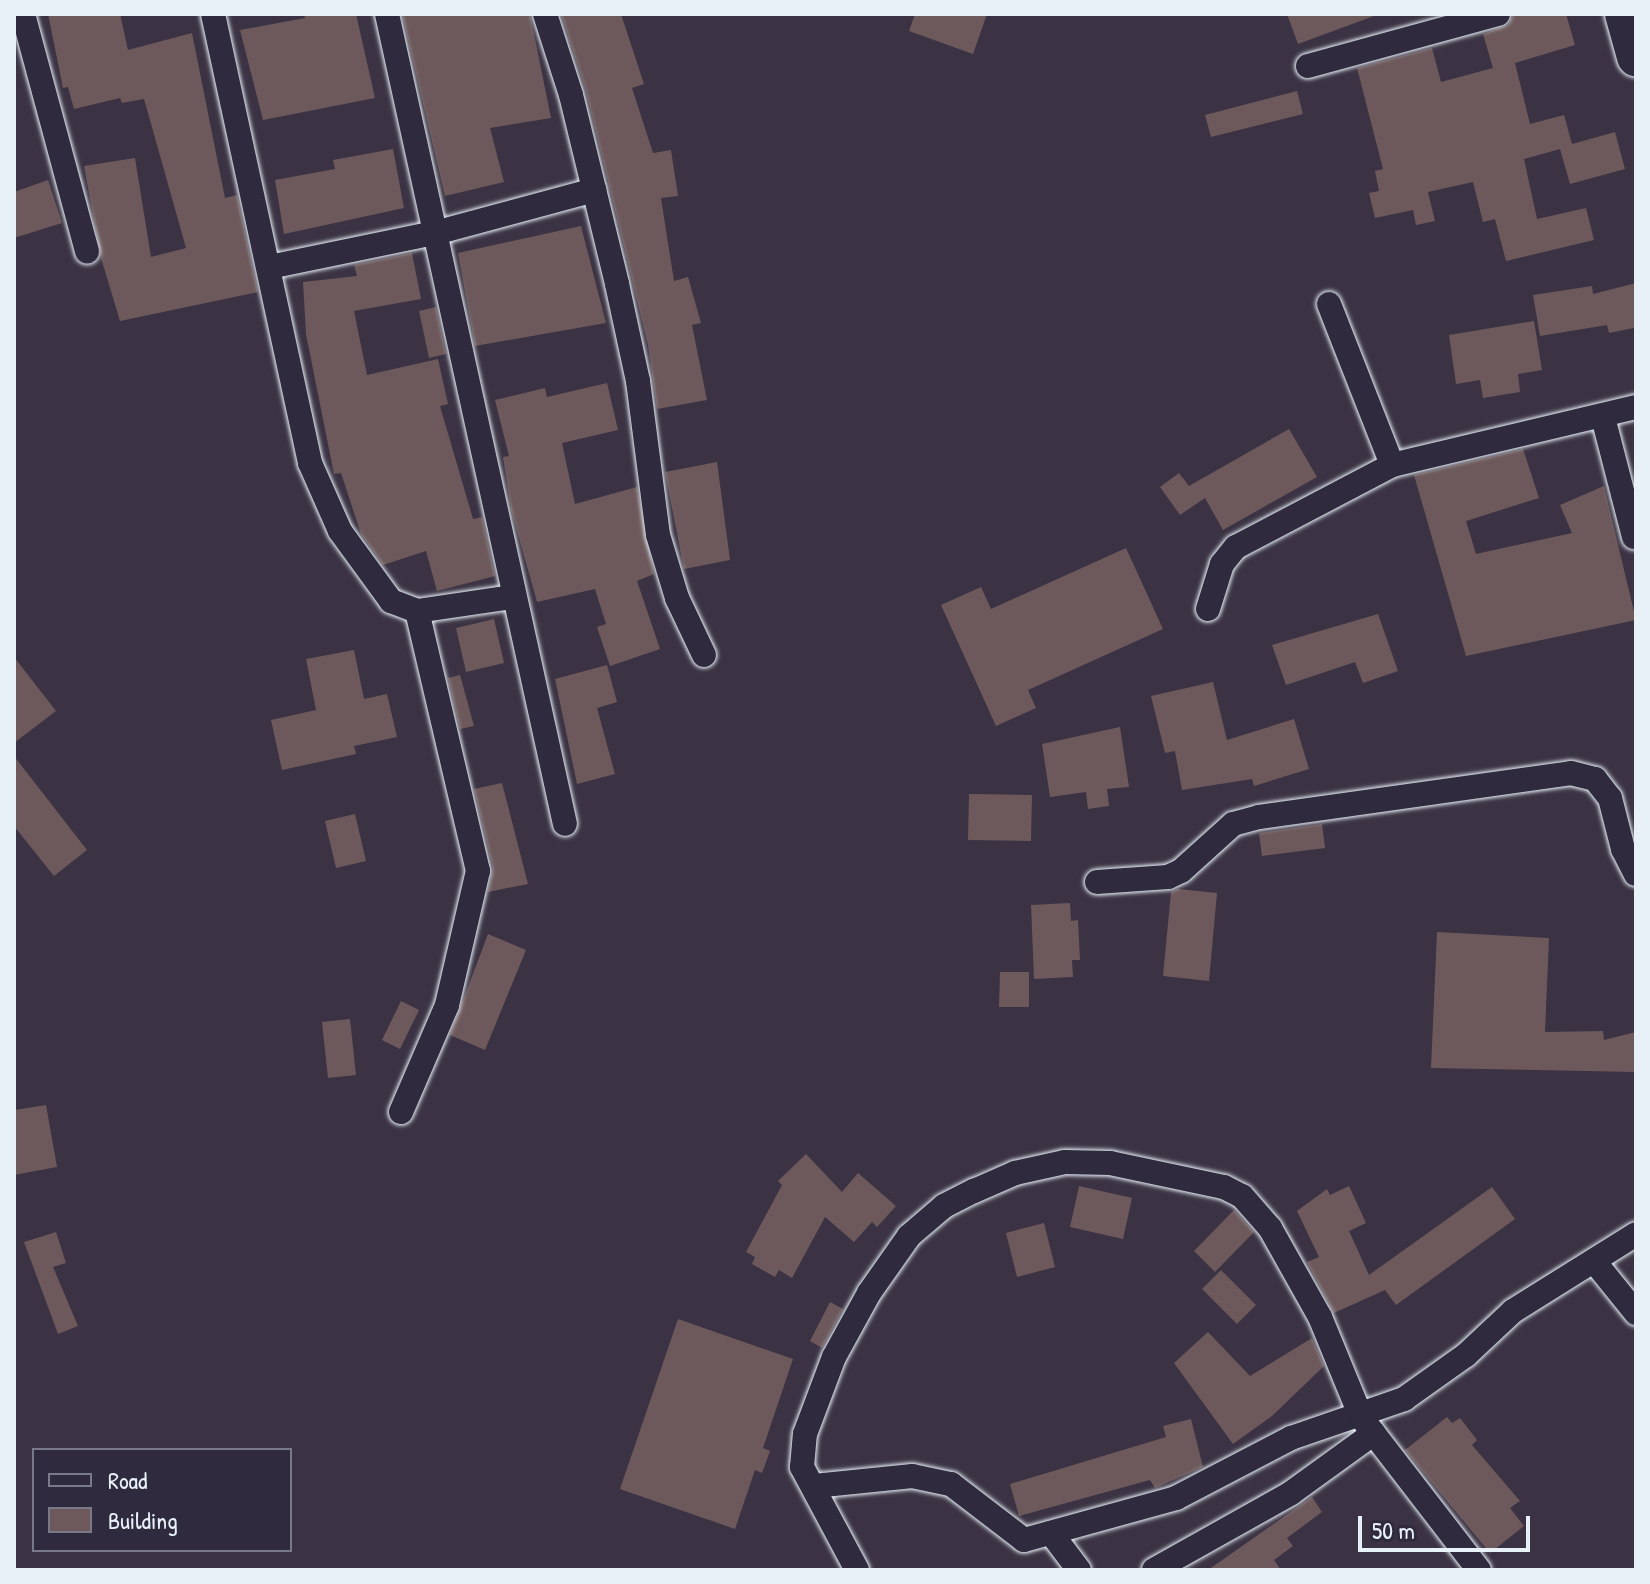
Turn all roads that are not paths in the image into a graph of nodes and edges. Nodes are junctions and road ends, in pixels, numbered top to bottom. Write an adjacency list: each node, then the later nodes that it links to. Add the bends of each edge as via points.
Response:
1 (23, 14): 11 (street)
2 (213, 14): 12 (street)
3 (387, 14): 10 (street)
4 (545, 14): 9 (street)
5 (1498, 14): 8 (street)
6 (1624, 14): 7 (main road)
7 (1636, 57)
8 (1308, 66)
9 (594, 190): 10 (street); 21 (street, via 638,381 658,535 677,598)
10 (435, 233): 12 (street); 18 (street)
11 (87, 252)
12 (269, 267): 20 (street, via 310,463 340,531 391,601)
13 (1329, 304): 16 (street)
14 (1636, 407): 15 (street)
15 (1603, 417): 16 (street); 17 (street)
16 (1392, 465): 19 (street, via 1236,547 1222,564)
17 (1634, 537)
18 (513, 597): 20 (street); 22 (street)
19 (1208, 609)
20 (417, 611): 25 (street, via 478,871 447,1005)
21 (704, 655)
22 (565, 824)
23 (1636, 874): 24 (street, via 1623,849 1610,798 1595,779 1571,773 1259,817 1233,824 1168,877)
24 (1097, 882)
25 (401, 1112)
26 (1636, 1234): 27 (street)
27 (1594, 1261): 28 (street); 29 (street, via 1513,1311 1466,1355)
28 (1636, 1313)
29 (1368, 1425): 30 (street, via 1320,1317 1270,1228 1242,1196 1224,1187 1110,1163 1065,1162 1015,1173 974,1191 944,1206 909,1236 855,1318 810,1421 802,1467); 31 (street, via 1291,1438 1176,1498); 34 (street, via 1291,1493); 35 (street)
30 (814, 1486): 31 (street, via 912,1476 951,1484 1024,1540); 32 (street)
31 (1051, 1533): 33 (street)
32 (857, 1570)
33 (1079, 1570)
34 (1154, 1570)
35 (1479, 1570)

